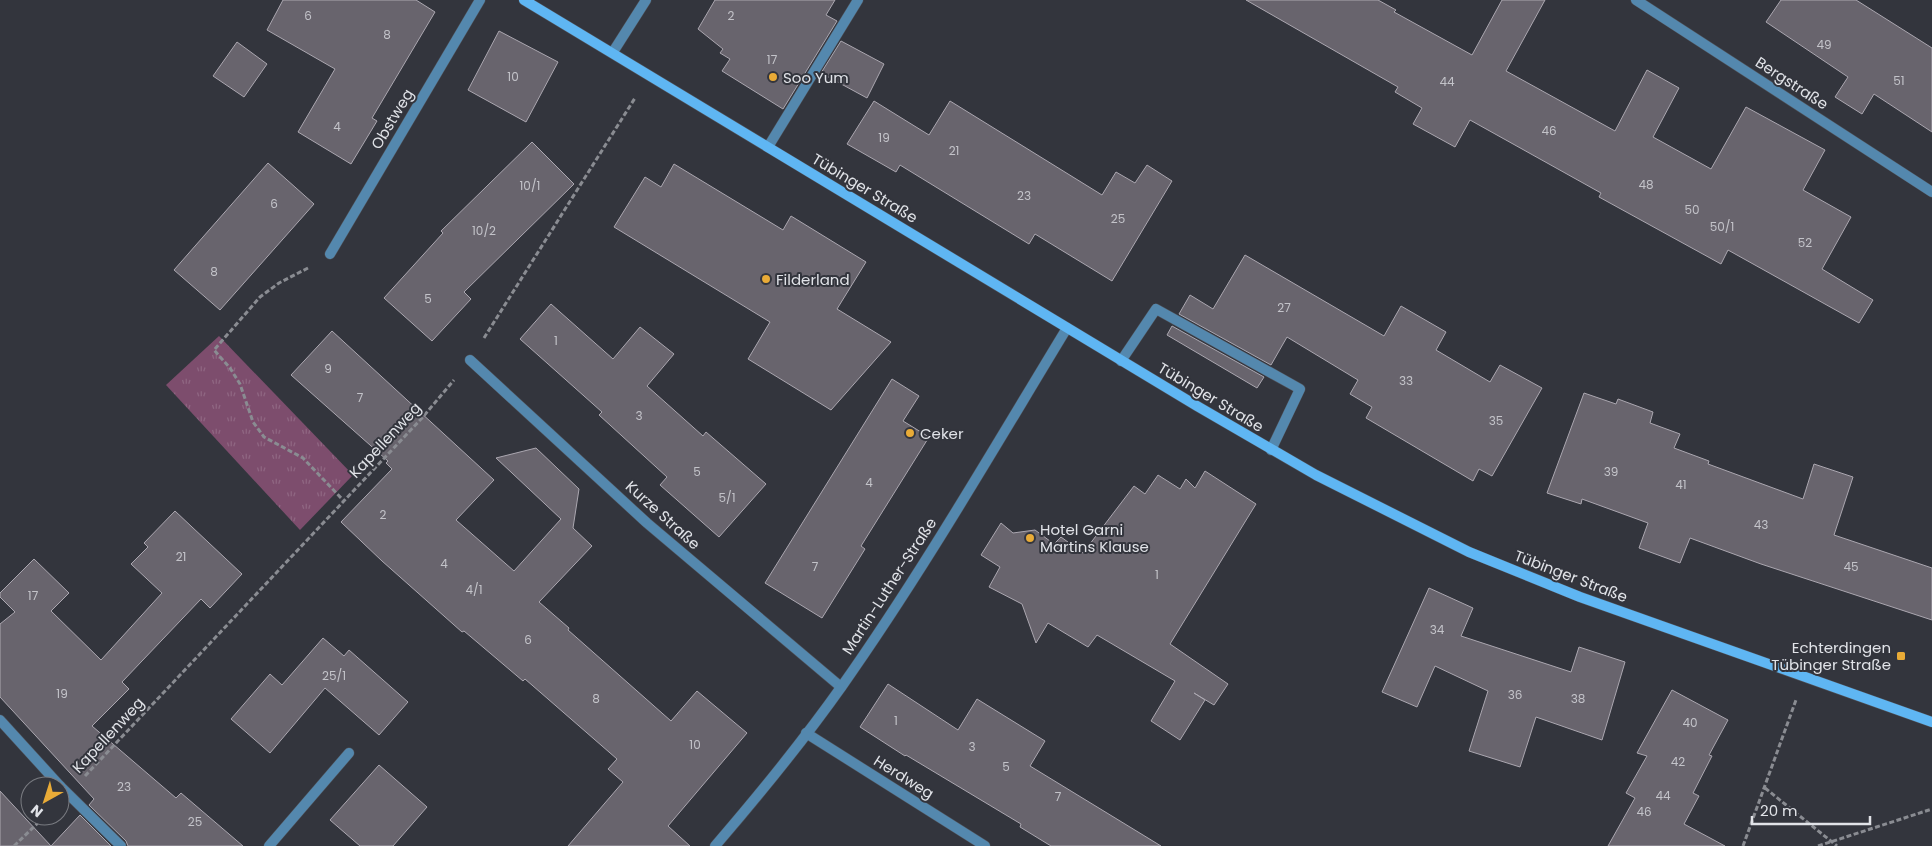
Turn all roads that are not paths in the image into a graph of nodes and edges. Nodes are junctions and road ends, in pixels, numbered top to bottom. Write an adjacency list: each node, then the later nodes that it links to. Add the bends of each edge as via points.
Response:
1 (480, 0): 9 (street, Obstweg)
2 (524, 0): 6 (main road, Tübinger Straße)
3 (646, 0): 6 (street)
4 (858, 0): 7 (street)
5 (1636, 0): 8 (street, Bergstraße)
6 (613, 52): 7 (main road, Tübinger Straße)
7 (768, 147): 10 (main road, Tübinger Straße)
8 (1932, 192)
9 (330, 254)
10 (1067, 328): 12 (main road, Tübinger Straße); 14 (street, Martin-Luther-Straße, via 935,545)
11 (470, 360): 14 (street, Kurze Straße, via 647,523)
12 (1121, 361): 13 (main road, Tübinger Straße); 13 (street, via 1156,309 1300,390)
13 (1271, 450): 16 (main road, Tübinger Straße, via 1469,552 1580,597)
14 (841, 687): 17 (street, Martin-Luther-Straße)
15 (0, 720): 19 (street)
16 (1932, 722)
17 (806, 733): 23 (street, Martin-Luther-Straße); 24 (street, Herdweg)
18 (349, 753): 22 (street)
19 (51, 776)
20 (70, 797): 21 (street)
21 (121, 846)
22 (269, 846)
23 (715, 846)
24 (985, 846)

